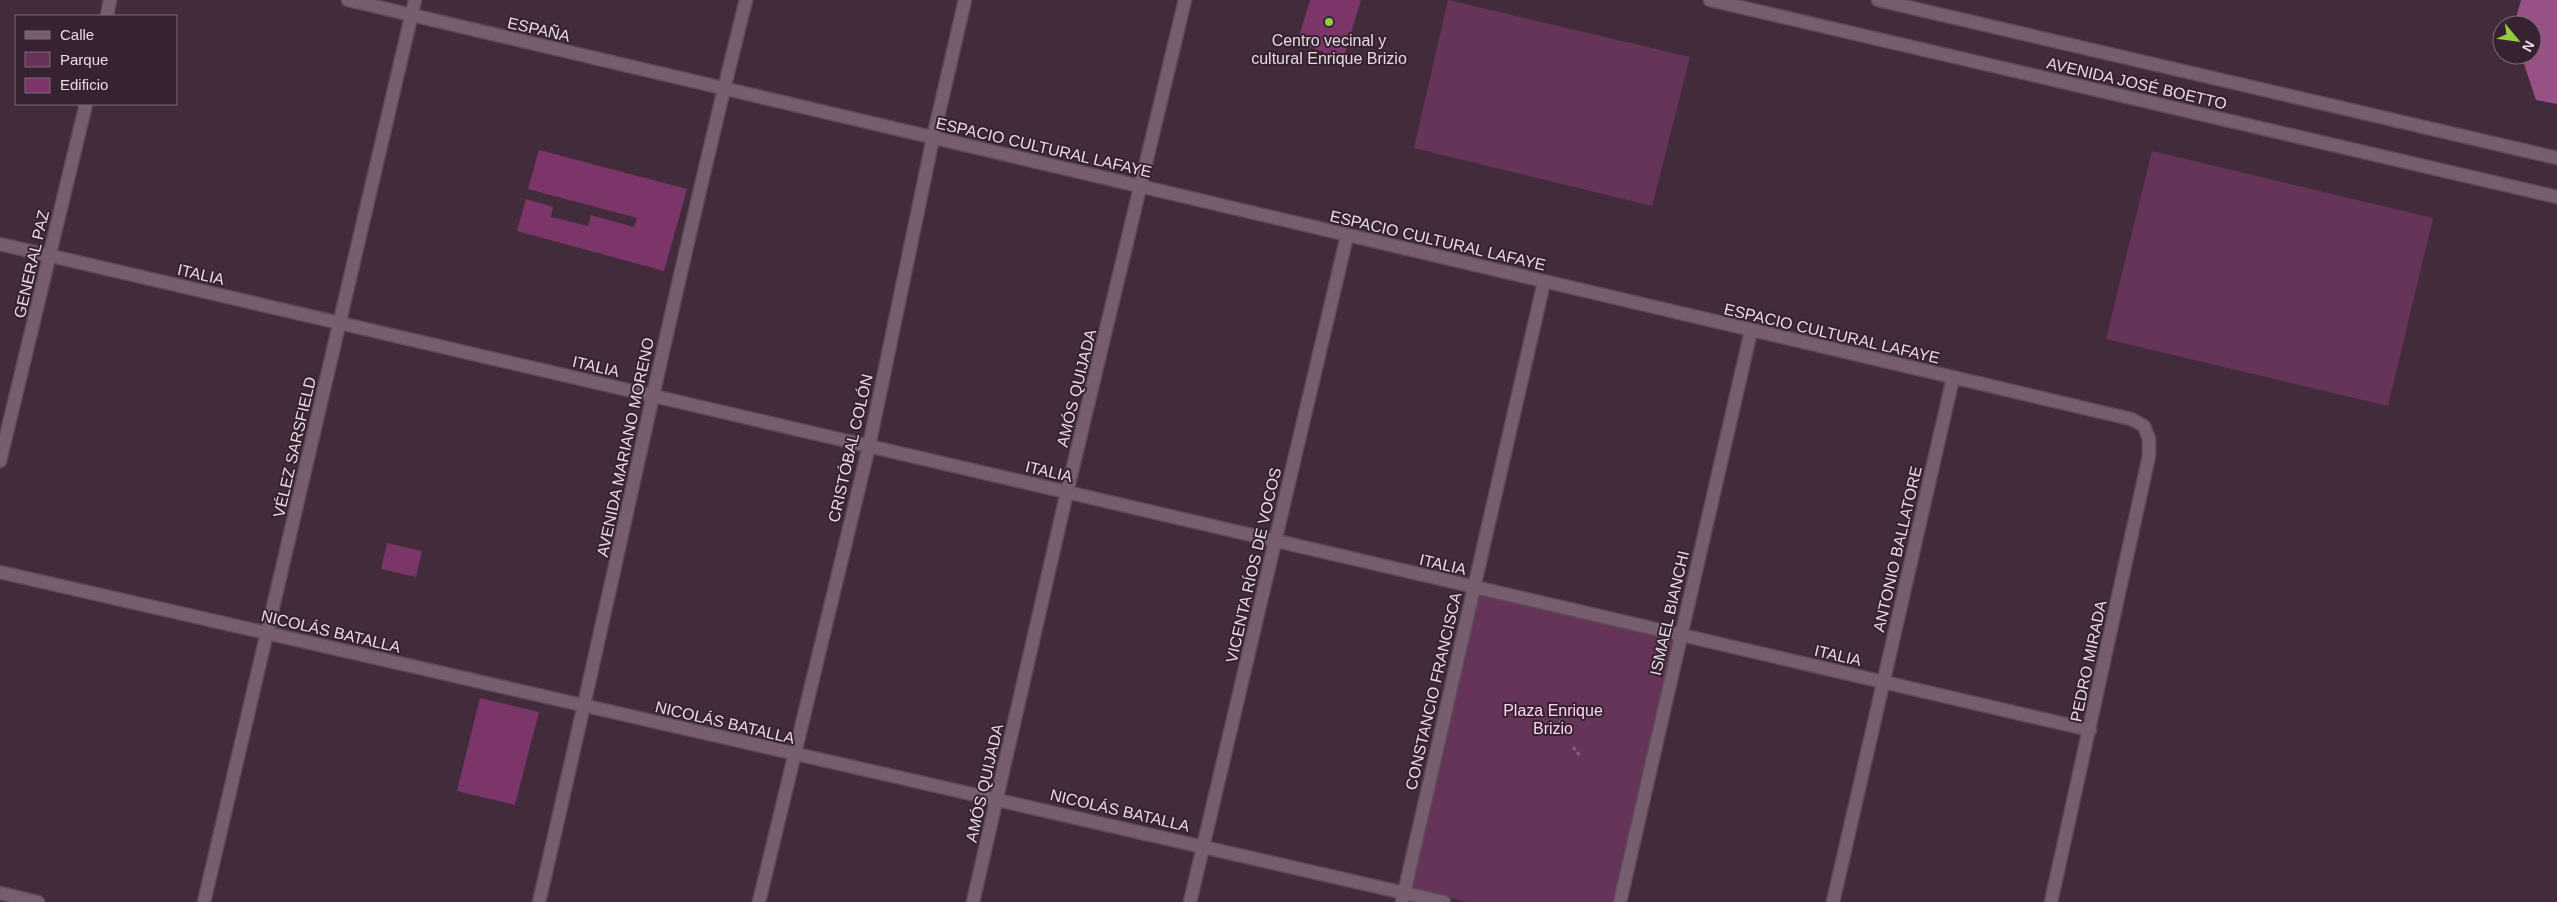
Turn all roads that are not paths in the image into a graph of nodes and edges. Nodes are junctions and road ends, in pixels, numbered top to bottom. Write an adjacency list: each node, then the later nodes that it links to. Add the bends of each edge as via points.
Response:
1 (110, 0): 9 (street)
2 (348, 0): 10 (street, ESPAÑA)
3 (415, 0): 10 (street, VÉLEZ SARSFIELD)
4 (746, 0): 11 (street, AVENIDA MARIANO MORENO)
5 (965, 0): 13 (street, CRISTÓBAL COLÓN)
6 (1185, 0): 15 (street, AMÓS QUIJADA)
7 (1710, 0): 16 (street, AVENIDA JOSÉ BOETTO)
8 (1878, 0): 14 (street, AVENIDA JOSÉ BOETTO)
9 (106, 15)
10 (411, 15): 11 (street, ESPAÑA); 21 (street, VÉLEZ SARSFIELD)
11 (724, 89): 13 (street, ESPACIO CULTURAL LAFAYE); 24 (street, AVENIDA MARIANO MORENO)
12 (86, 105): 19 (street, GENERAL PAZ)
13 (933, 138): 15 (street, ESPACIO CULTURAL LAFAYE); 26 (street, CRISTÓBAL COLÓN)
14 (2557, 158)
15 (1142, 187): 17 (street, ESPACIO CULTURAL LAFAYE); 28 (street, AMÓS QUIJADA)
16 (2557, 197)
17 (1347, 236): 20 (street, ESPACIO CULTURAL LAFAYE); 29 (street, VICENTA RÍOS DE VOCOS)
18 (0, 244): 19 (street, ITALIA)
19 (49, 256): 21 (street, ITALIA); 27 (street, GENERAL PAZ)
20 (1544, 282): 22 (street, ESPACIO CULTURAL LAFAYE); 31 (street, CONSTANCIO FRANCISCA)
21 (339, 323): 24 (street, ITALIA); 32 (street, VÉLEZ SARSFIELD)
22 (1750, 330): 23 (street, ESPACIO CULTURAL LAFAYE); 33 (street, ISMAEL BIANCHI)
23 (1953, 378): 25 (street, ESPACIO CULTURAL LAFAYE, via 2131,419); 34 (street, ANTONIO BALLATORE)
24 (652, 396): 26 (street, ITALIA); 35 (street, AVENIDA MARIANO MORENO)
25 (2144, 426): 36 (street, PEDRO MIRADA, via 2149,439 2149,456)
26 (869, 446): 28 (street, ITALIA); 37 (street, CRISTÓBAL COLÓN)
27 (0, 462)
28 (1067, 492): 29 (street, ITALIA); 38 (street, AMÓS QUIJADA)
29 (1276, 541): 31 (street, ITALIA); 39 (street, VICENTA RÍOS DE VOCOS)
30 (0, 572): 32 (street, NICOLÁS BATALLA)
31 (1473, 588): 33 (street, ITALIA); 41 (street, CONSTANCIO FRANCISCA)
32 (267, 634): 35 (street, NICOLÁS BATALLA); 43 (street, VÉLEZ SARSFIELD)
33 (1681, 635): 34 (street, ITALIA); 49 (street, ISMAEL BIANCHI)
34 (1883, 682): 36 (street, ITALIA); 50 (street, ANTONIO BALLATORE)
35 (585, 706): 37 (street, NICOLÁS BATALLA); 44 (street, AVENIDA MARIANO MORENO)
36 (2090, 730): 51 (street, PEDRO MIRADA)
37 (793, 754): 38 (street, NICOLÁS BATALLA); 45 (street, CRISTÓBAL COLÓN)
38 (996, 799): 39 (street, NICOLÁS BATALLA); 46 (street, AMÓS QUIJADA)
39 (1204, 846): 41 (street, NICOLÁS BATALLA); 47 (street, VICENTA RÍOS DE VOCOS)
40 (0, 893): 42 (street)
41 (1403, 898): 48 (street, NICOLÁS BATALLA)
42 (38, 902)
43 (204, 902)
44 (539, 902)
45 (759, 902)
46 (973, 902)
47 (1190, 902)
48 (1444, 902)
49 (1620, 902)
50 (1833, 902)
51 (2051, 902)

